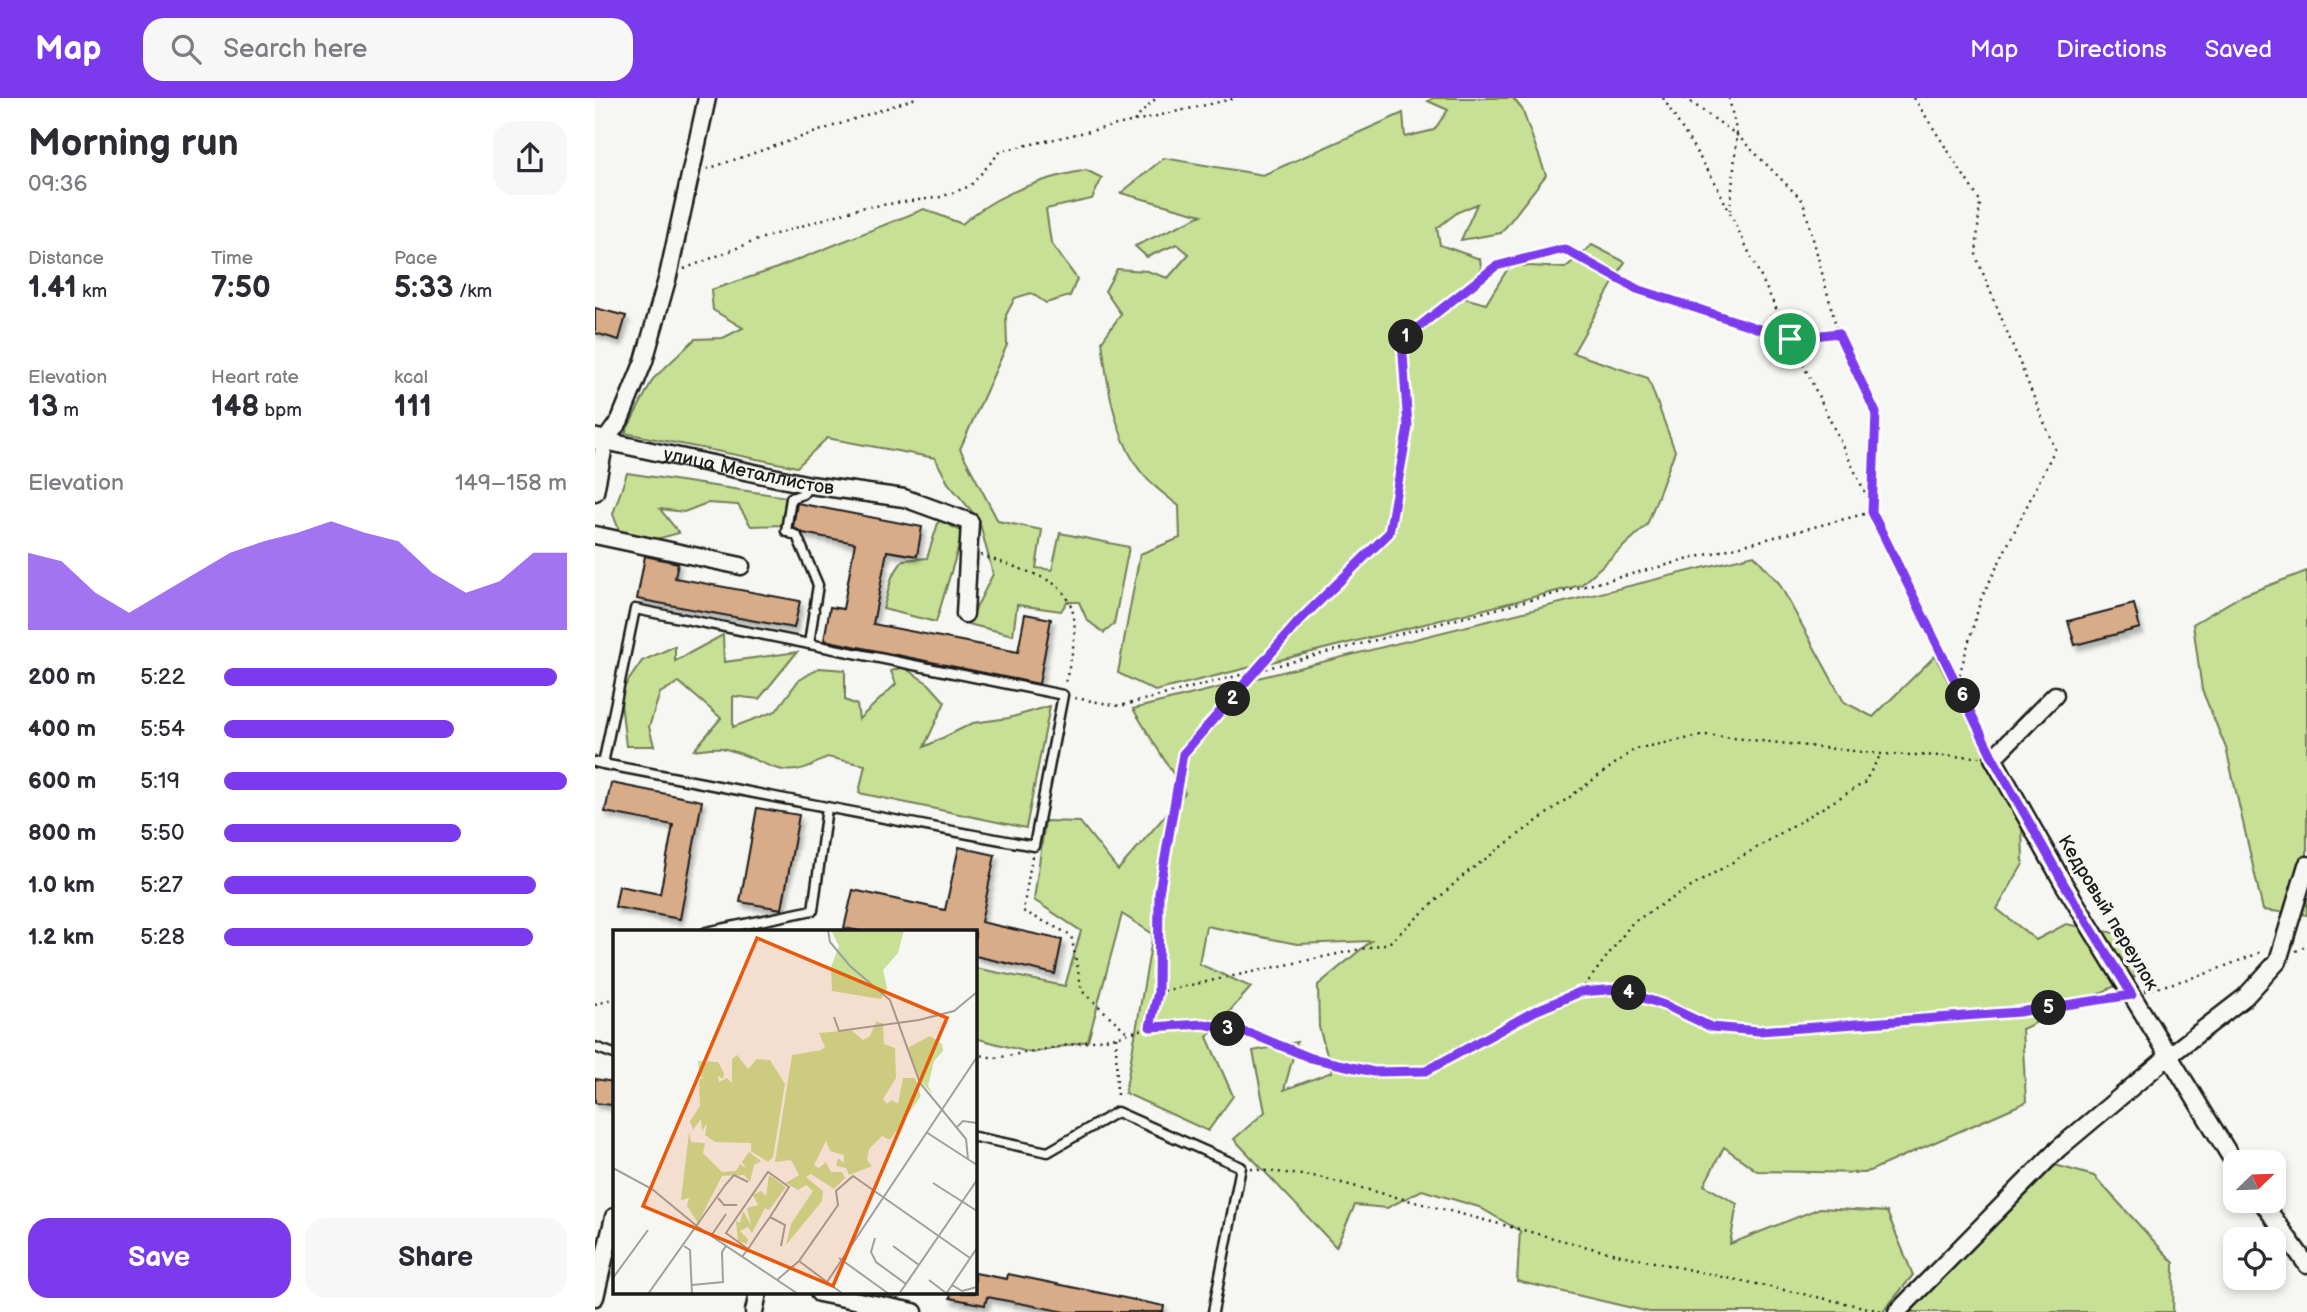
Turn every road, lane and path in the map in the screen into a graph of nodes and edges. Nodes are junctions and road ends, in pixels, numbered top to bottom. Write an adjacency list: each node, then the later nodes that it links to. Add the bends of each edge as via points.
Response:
1 (707, 98): 11 (street)
2 (916, 98): 11 (path)
3 (1156, 98): 9 (path)
4 (1237, 98): 9 (path)
5 (1663, 98): 12 (path)
6 (1685, 98): 10 (path)
7 (1729, 98): 10 (path)
8 (1914, 98): 26 (path, via 1980,201 1976,256 2055,449 1981,599)
9 (1134, 121): 13 (path, via 1001,152 970,186 941,197 859,208 760,239)
10 (1737, 135): 12 (path); 14 (path, via 1803,201)
11 (691, 174): 13 (street)
12 (1730, 213): 15 (path)
13 (668, 276): 16 (street, via 644,361 620,421)
14 (1838, 333): 15 (path); 19 (path, via 1876,413)
15 (1790, 339): 19 (path); 25 (path, via 1637,289 1564,249 1496,266 1402,340 1408,427 1389,533 1299,621)
16 (600, 440): 17 (street, улица Металлистов); 18 (street)
17 (810, 485): 21 (street, улица Металлистов, via 904,498 970,522); 24 (lane, via 791,498 786,531 797,536 818,585)
18 (595, 492)
19 (1872, 512): 25 (path); 26 (path)
20 (595, 535): 22 (street)
21 (968, 550): 23 (street); 27 (path, via 1058,586 1072,608 1076,638)
22 (741, 566)
23 (965, 614)
24 (809, 644): 27 (lane); 31 (lane, via 635,609)
25 (1259, 670): 27 (path, via 1120,706); 37 (path, via 1183,754 1159,893)
26 (1957, 683): 30 (path)
27 (1063, 695): 33 (lane)
28 (2055, 695): 30 (street)
29 (1881, 754): 30 (path); 37 (path, via 1705,735 1635,749 1465,874 1389,943); 38 (path, via 1864,783 1633,922)
30 (1993, 758): 39 (street, Кедровый переулок)
31 (599, 763): 32 (lane)
32 (827, 808): 33 (lane); 35 (lane, via 813,909)
33 (1034, 846): 43 (path, via 1023,911 1071,935 1082,991)
34 (2307, 865): 36 (street)
35 (715, 930)
36 (2283, 943): 39 (path, via 2205,974); 48 (street, via 2278,961 2245,997)
37 (1158, 992): 42 (path)
38 (1580, 992): 39 (path, via 1618,989 1711,1027 1759,1031 2019,1012); 42 (path, via 1535,1011 1426,1071 1374,1072 1311,1058 1252,1034 1204,1024)
39 (2132, 995): 48 (street, Кедровый переулок)
40 (613, 998): 41 (path)
41 (595, 1005)
42 (1150, 1027): 43 (path)
43 (1127, 1032): 44 (path)
44 (1116, 1037): 47 (path, via 995,1058); 49 (path)
45 (595, 1047): 46 (lane)
46 (613, 1054)
47 (977, 1054)
48 (2170, 1055): 51 (street, Кедровый переулок); 64 (street, via 2058,1149)
49 (1117, 1112): 50 (lane, via 1048,1152); 52 (lane)
50 (977, 1136)
51 (2227, 1150)
52 (1241, 1167): 62 (lane); 63 (path, via 1319,1177 1607,1252)
53 (2270, 1213): 55 (street)
54 (613, 1226): 56 (street)
55 (2307, 1265)
56 (608, 1270): 59 (street)
57 (758, 1294): 60 (street)
58 (824, 1294): 61 (street)
59 (595, 1297)
60 (754, 1312)
61 (914, 1312)
62 (1213, 1312)
63 (1886, 1312)
64 (1897, 1312)

